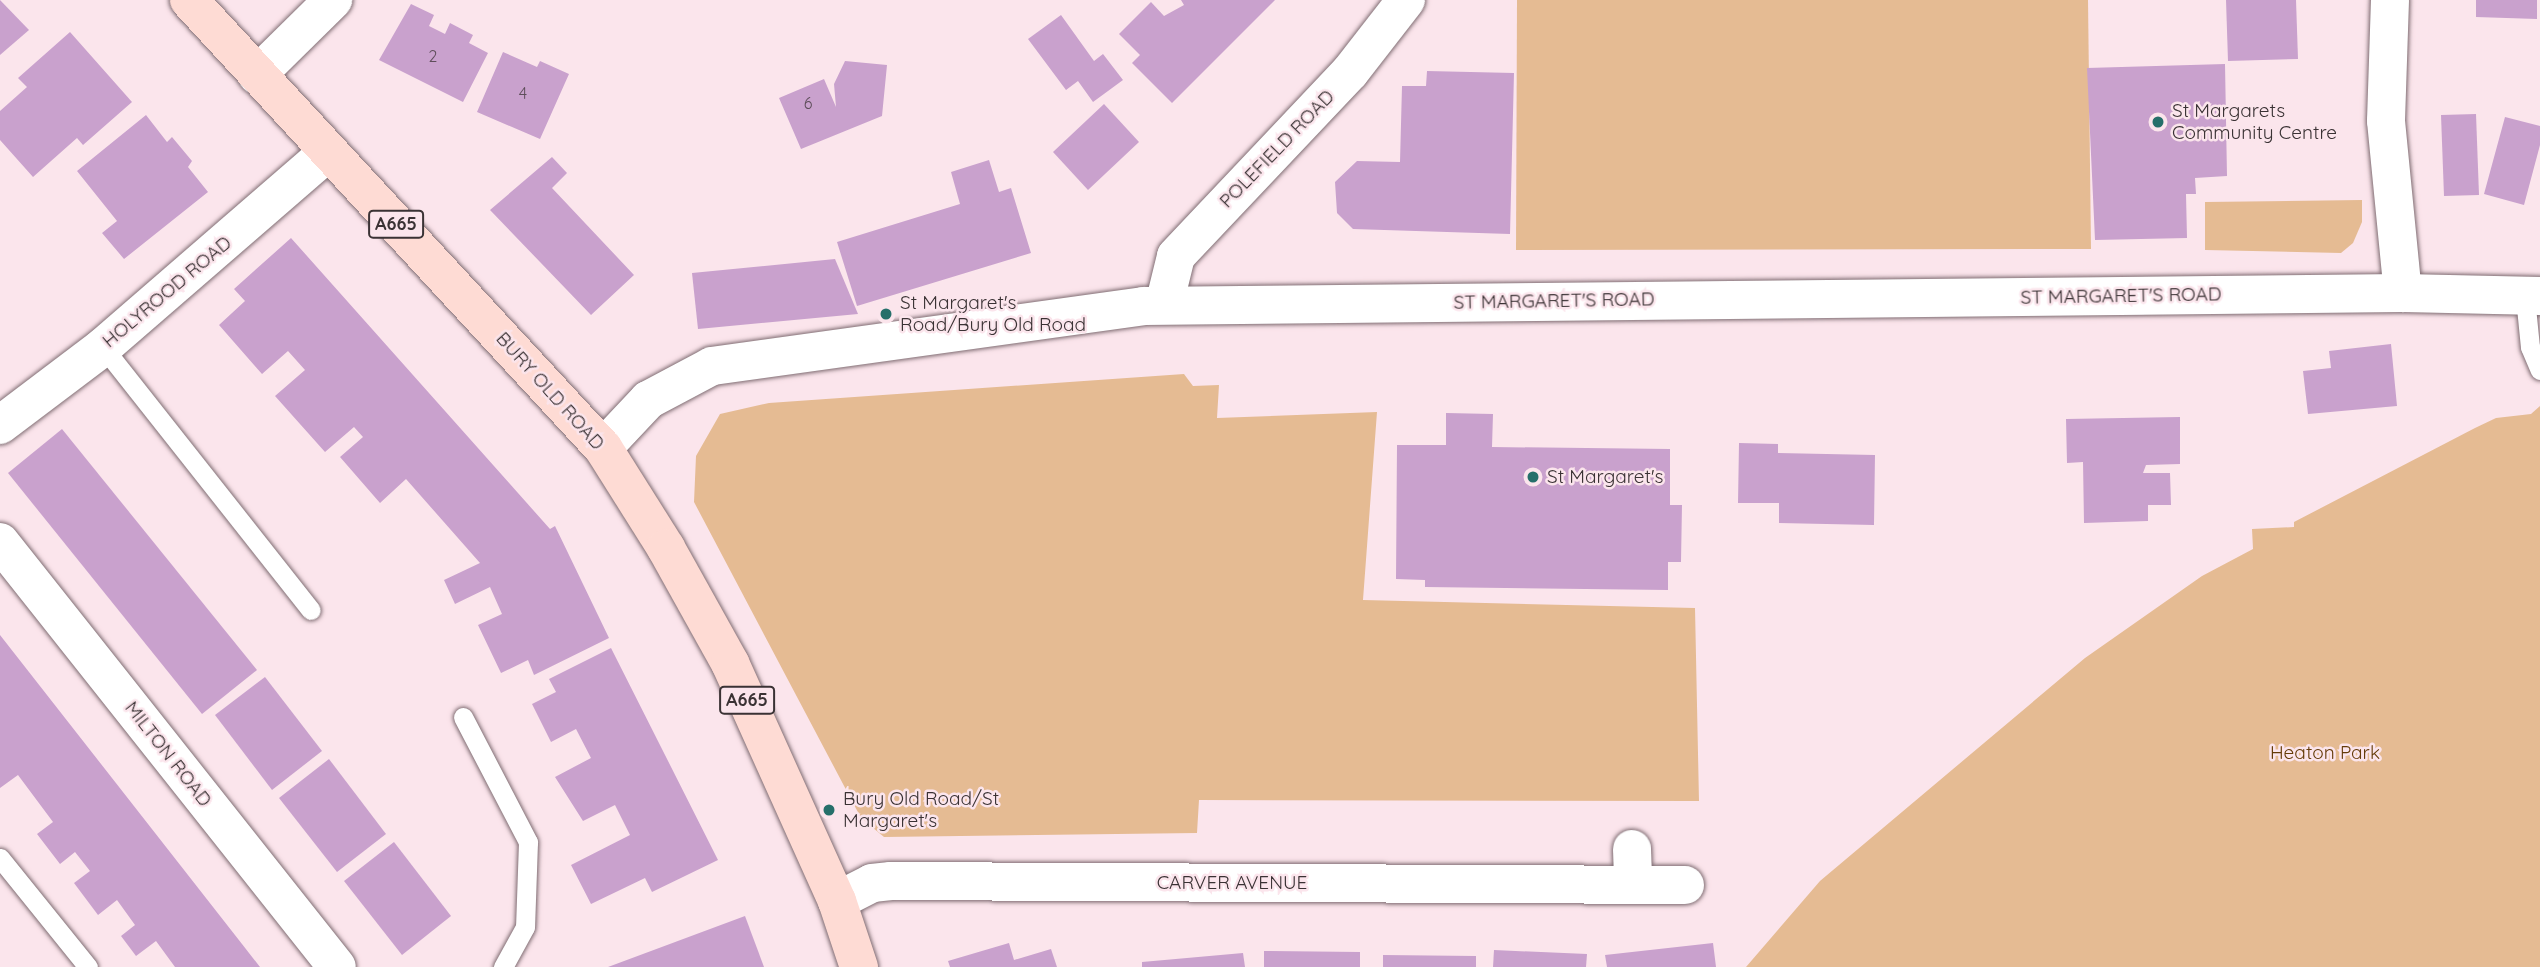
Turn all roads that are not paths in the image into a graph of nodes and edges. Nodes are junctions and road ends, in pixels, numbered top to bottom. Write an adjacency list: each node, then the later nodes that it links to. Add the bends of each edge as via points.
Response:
1 (189, 0): 5 (main road, BURY OLD ROAD / A665)
2 (333, 0): 5 (street)
3 (1406, 0): 9 (street, POLEFIELD ROAD, via 1350,72 1176,256)
4 (2390, 0): 7 (street, via 2386,121)
5 (257, 75): 6 (main road, BURY OLD ROAD / A665)
6 (328, 152): 10 (street, HOLYROOD ROAD); 13 (main road, BURY OLD ROAD / A665)
7 (2403, 293): 8 (street, ST MARGARET'S ROAD); 9 (street, ST MARGARET'S ROAD)
8 (2532, 297): 11 (lane, via 2530,347)
9 (1164, 304): 13 (street, ST MARGARET'S ROAD, via 712,366 648,400)
10 (103, 346): 12 (street, HOLYROOD ROAD); 15 (lane)
11 (2540, 370)
12 (0, 425)
13 (603, 448): 19 (main road, BURY OLD ROAD / A665, via 730,663)
14 (0, 542): 21 (street, MILTON ROAD)
15 (311, 610)
16 (463, 717): 22 (lane, via 528,842 525,927)
17 (0, 858): 20 (lane)
18 (1685, 885): 19 (street, CARVER AVENUE, via 1632,867 891,881 872,883)
19 (837, 901): 23 (main road, BURY OLD ROAD / A665)
20 (88, 967)
21 (337, 967)
22 (503, 967)
23 (859, 967)

